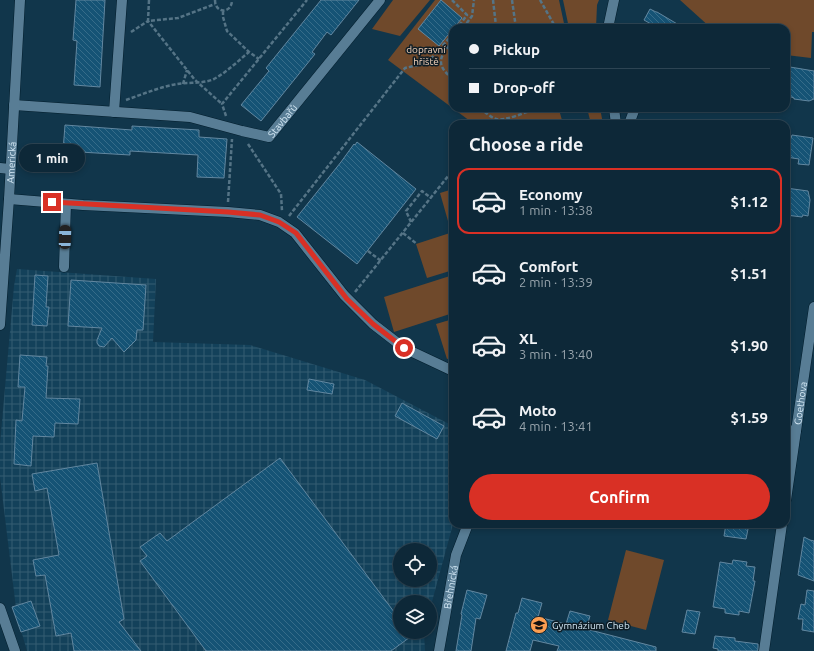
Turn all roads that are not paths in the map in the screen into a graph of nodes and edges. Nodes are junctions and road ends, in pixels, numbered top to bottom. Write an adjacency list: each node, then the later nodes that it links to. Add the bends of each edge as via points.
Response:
1 (20, 0): 6 (street, Americká)
2 (122, 0): 7 (street)
3 (380, 0): 7 (street, Stavbařů, via 269,137 190,117)
4 (614, 0): 5 (street)
5 (609, 24)
6 (14, 105): 7 (street, Stavbařů); 8 (street, Americká)
7 (114, 108)
8 (5, 169): 9 (street, Americká)
9 (9, 199): 10 (street); 13 (street, Americká)
10 (66, 204): 11 (street); 14 (street, via 228,212 260,215 282,224 296,233 347,299 373,324 404,348)
11 (64, 267)
12 (814, 307): 15 (street, Goethova)
13 (0, 325)
14 (449, 369)
15 (791, 430): 16 (street, Goethova)
16 (790, 444)
17 (466, 528): 21 (street, Břehnická, via 456,554)
18 (781, 528): 22 (street)
19 (0, 608): 20 (street)
20 (15, 651)
21 (439, 651)
22 (764, 651)

